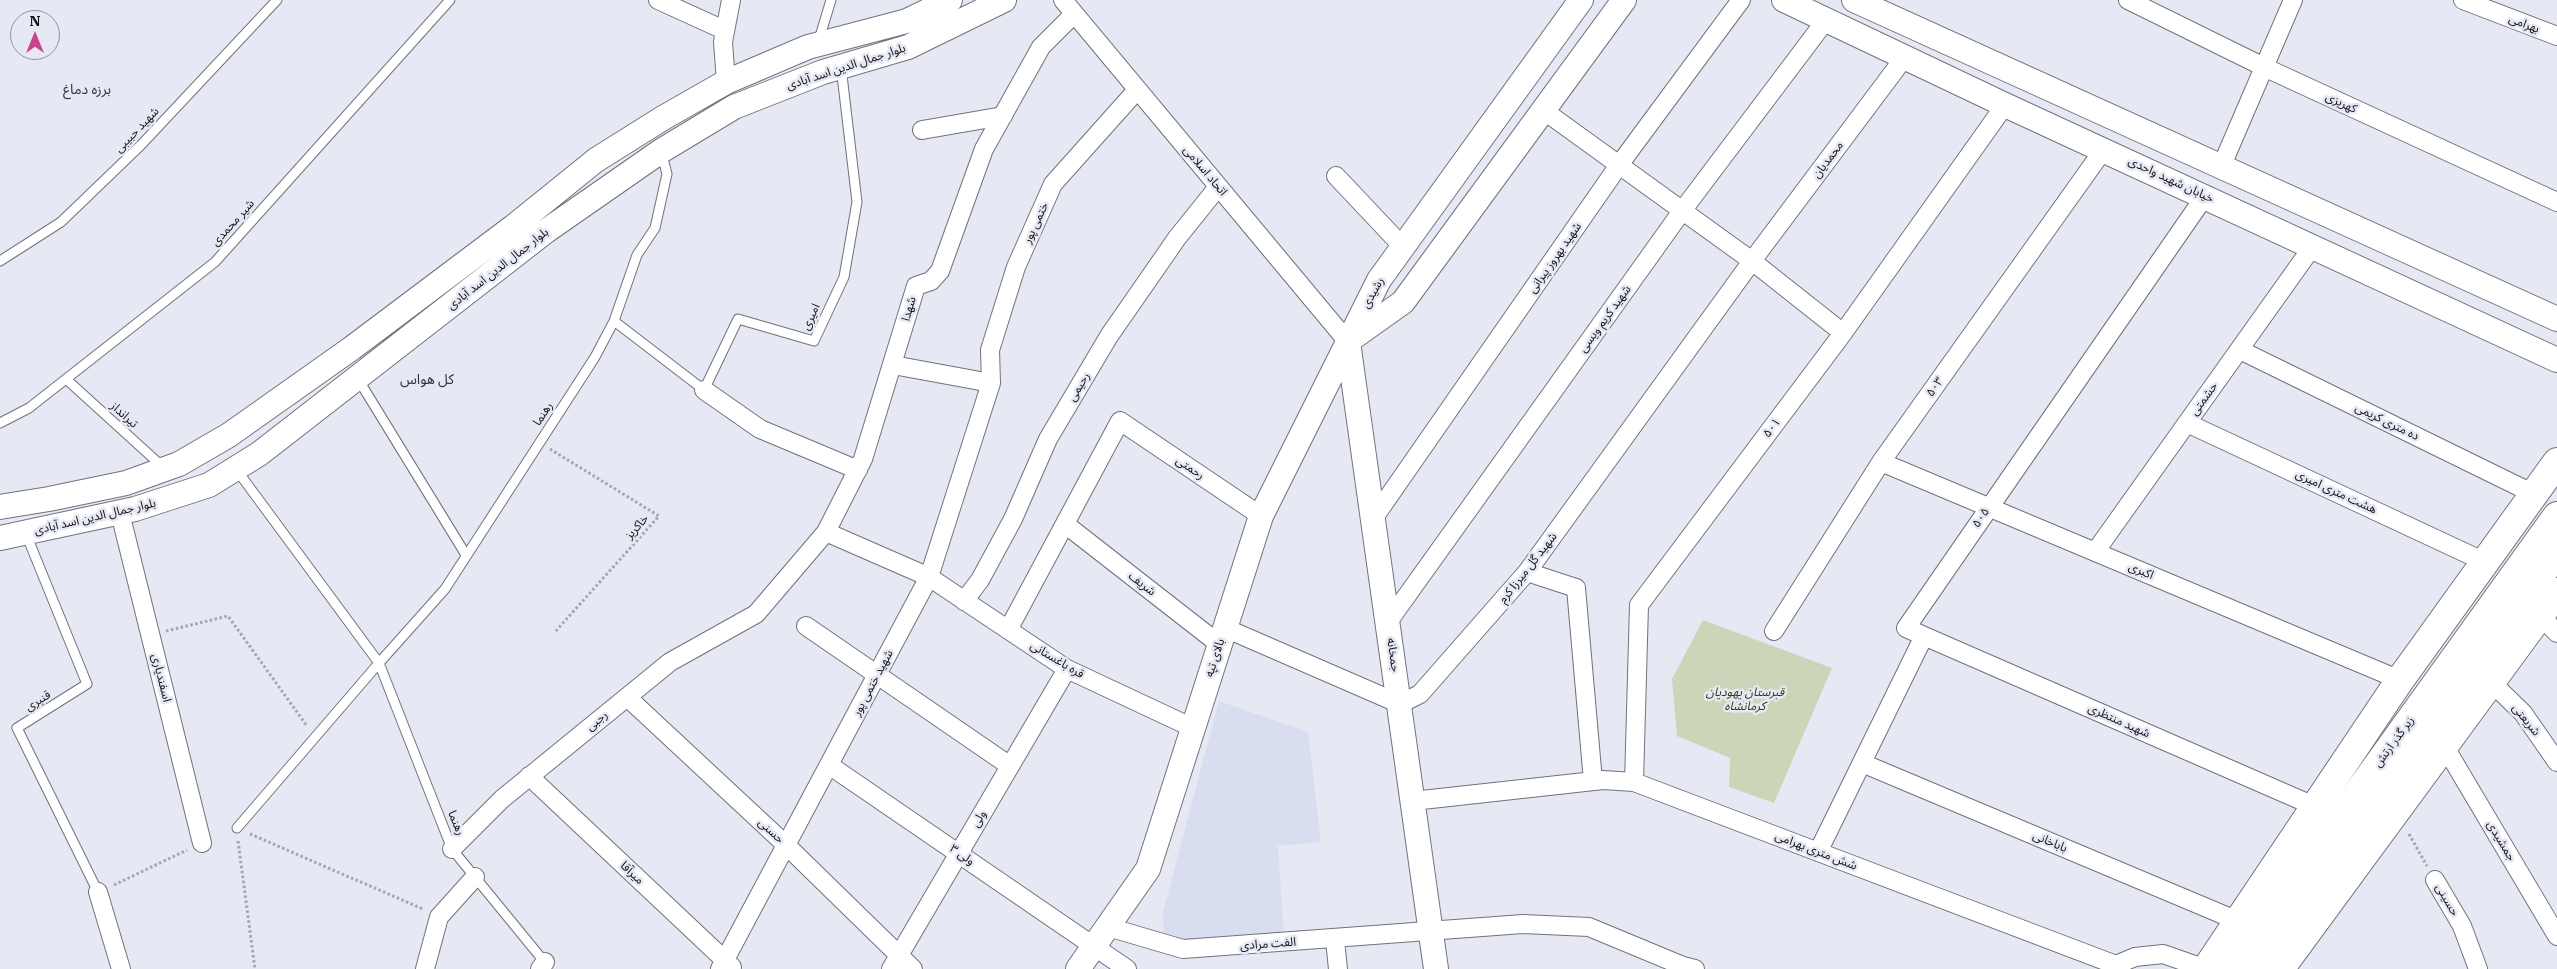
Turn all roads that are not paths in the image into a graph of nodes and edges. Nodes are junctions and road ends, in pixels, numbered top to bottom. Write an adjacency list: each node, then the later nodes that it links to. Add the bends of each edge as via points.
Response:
1 (277, 0): 43 (lane, شهید حبیبی, via 141,145 61,222)
2 (450, 0): 53 (lane, شیر محمدی, via 214,262)
3 (658, 0): 19 (street)
4 (731, 0): 19 (street)
5 (831, 0): 21 (lane)
6 (950, 0): 21 (main road, بلوار جمال الدین اسد آبادی, via 907,21)
7 (1004, 0): 23 (main road, بلوار جمال الدین اسد آبادی, via 908,47)
8 (1063, 0): 17 (street, اتحاد اسلامی)
9 (1581, 0): 42 (main road, رشیدی)
10 (1624, 0): 28 (main road, رشیدی)
11 (1741, 0): 34 (street, شهید بهروز پیرانی)
12 (1784, 0): 18 (main road, خیابان شهید واحدی)
13 (1854, 0): 35 (main road)
14 (2128, 0): 24 (street, کهریزی)
15 (2294, 0): 24 (street)
16 (2473, 2): 20 (street, بهرامی)
17 (1074, 14): 26 (street, اتحاد اسلامی); 29 (street, شهدا, via 1041,47)
18 (1826, 20): 22 (main road, خیابان شهید واحدی); 40 (street, شهید کریم ویسی)
19 (724, 30): 25 (street)
20 (2557, 36)
21 (817, 45): 25 (main road, بلوار جمال الدین اسد آبادی)
22 (1904, 58): 27 (main road, خیابان شهید واحدی); 44 (street, محمدیان)
23 (841, 67): 33 (main road, بلوار جمال الدین اسد آبادی, via 734,108); 55 (lane, امیری, via 857,202 844,277 814,341 738,319)
24 (2266, 68): 35 (street); 39 (street, کهریزی)
25 (726, 82): 30 (main road, بلوار جمال الدین اسد آبادی)
26 (1137, 90): 37 (street, اتحاد اسلامی); 54 (street, ختمی پور, via 1054,184 1016,267 990,350)
27 (2005, 105): 32 (main road, خیابان شهید واحدی); 47 (street, ۵۰۱)
28 (1543, 110): 34 (street); 48 (main road, رشیدی, via 1402,302)
29 (1003, 116): 31 (street); 51 (street, شهدا, via 984,149 940,271 931,282 916,286)
30 (647, 128): 33 (main road); 61 (main road, بلوار جمال الدین اسد آبادی, via 596,160 497,239 252,419 221,440)
31 (922, 130)
32 (2104, 149): 38 (main road, خیابان شهید واحدی); 58 (street, ۵۰۳)
33 (661, 150): 46 (lane, رهنما, via 667,174 655,228 637,256); 52 (main road, بلوار جمال الدین اسد آبادی, via 546,232)
34 (1619, 165): 40 (street); 70 (street, شهید بهروز پیرانی)
35 (2222, 165): 45 (main road)
36 (1336, 176): 42 (street)
37 (1218, 187): 48 (street, اتحاد اسلامی); 82 (street, رحیمی, via 1177,238 1109,336 1048,439 1013,519 980,580)
38 (2205, 196): 41 (main road, خیابان شهید واحدی); 66 (street, ۵۰۵)
39 (2557, 202)
40 (1682, 211): 44 (street); 84 (street, شهید کریم ویسی)
41 (2313, 246): 49 (street, حشمتی); 50 (main road, خیابان شهید واحدی)
42 (1403, 247): 48 (main road, رشیدی, via 1379,280)
43 (0, 261)
44 (1752, 261): 47 (street); 79 (street, شهید گل میرزا کرم)
45 (2557, 319)
46 (614, 321): 55 (lane); 77 (lane, رهنما, via 595,357)
47 (1843, 333): 106 (street, ۵۰۱, via 1639,605)
48 (1348, 342): 68 (main road, بالای تپه); 70 (main road, جمخانه)
49 (2240, 350): 56 (street, حشمتی); 63 (street, ده متری کریمی)
50 (2557, 360)
51 (893, 365): 54 (street); 62 (street, شهدا)
52 (357, 378): 60 (main road, بلوار جمال الدین اسد آبادی, via 259,454); 77 (lane)
53 (66, 379): 57 (lane, شیر محمدی, via 29,408); 61 (lane, تیرانداز)
54 (991, 383): 80 (street, شهید ختمی پور)
55 (704, 390): 62 (street, via 760,429)
56 (2187, 422): 75 (street, حشمتی); 78 (street, هشت متری امیری)
57 (0, 423)
58 (1881, 462): 66 (street, اکبری); 88 (street, ۵۰۳)
59 (2557, 462): 63 (main road)
60 (234, 467): 64 (main road, بلوار جمال الدین اسد آبادی, via 209,485); 91 (lane, رهنما)
61 (165, 469): 64 (main road); 65 (main road, بلوار جمال الدین اسد آبادی, via 126,483)
62 (858, 470): 72 (street, شهدا)
63 (2534, 494): 78 (main road)
64 (178, 495): 67 (main road, بلوار جمال الدین اسد آبادی)
65 (0, 507)
66 (1988, 507): 75 (street, اکبری); 90 (street, ۵۰۵, via 1906,628)
67 (120, 513): 73 (main road, بلوار جمال الدین اسد آبادی); 110 (street, اسفندیاری)
68 (1261, 516): 71 (street, رحمتی, via 1120,421); 89 (main road, بالای تپه)
69 (2557, 516): 136 (main road, زیر گذر ارتش)
70 (1373, 519): 84 (main road, جمخانه)
71 (1065, 524): 87 (street); 89 (street, شریف)
72 (826, 532): 80 (street, قره باغستانی); 83 (street, شهدا)
73 (25, 533): 74 (main road, بلوار جمال الدین اسد آبادی); 117 (lane, قنبری, via 87,684 18,728)
74 (0, 538)
75 (2095, 552): 94 (street, اکبری)
76 (2557, 552): 137 (main road, زیر گذر ارتش)
77 (466, 555): 91 (lane, رهنما, via 445,589)
78 (2485, 562): 94 (main road)
79 (1527, 572): 97 (street, شهید گل میرزا کرم, via 1420,694); 105 (street, via 1576,588)
80 (929, 578): 82 (street, قره باغستانی); 93 (street, شهید ختمی پور)
81 (2557, 592): 85 (main road)
82 (964, 601): 87 (street, قره باغستانی)
83 (756, 614): 96 (street, رجبی, via 670,662)
84 (1388, 622): 97 (main road, جمخانه)
85 (2549, 624): 95 (main road)
86 (806, 626): 93 (street)
87 (1008, 630): 92 (street, قره باغستانی)
88 (1774, 631)
89 (1222, 636): 97 (street); 98 (main road, بالای تپه)
90 (1924, 636): 101 (street); 108 (street, شهید منتظری)
91 (378, 663): 109 (lane); 112 (lane, رهنما)
92 (1067, 669): 98 (street, قره باغستانی); 103 (street, ولی)
93 (878, 673): 102 (street, شهید ختمی پور); 103 (street)
94 (2400, 680): 108 (main road)
95 (2491, 682): 99 (main road); 100 (street, شریعتی, via 2523,713)
96 (627, 697): 104 (street, رجبی); 111 (street, حسنی)
97 (1400, 704): 107 (main road, جمخانه)
98 (1193, 728): 121 (main road, بالای تپه, via 1148,868)
99 (2444, 746): 120 (street, جمشیدی); 138 (main road)
100 (2557, 762)
101 (1862, 763): 113 (street); 118 (street, باباخانی)
102 (829, 765): 111 (street, شهید ختمی پور); 114 (street, ولی ۳)
103 (1010, 766): 114 (street, ولی)
104 (529, 776): 112 (street, رجبی); 124 (street, میرآقا)
105 (1593, 781): 106 (street, شش متری بهرامی); 107 (street, شش متری بهرامی)
106 (1634, 782): 113 (street, شش متری بهرامی)
107 (1414, 802): 119 (main road, جمخانه)
108 (2314, 806): 118 (main road)
109 (237, 828)
110 (202, 843)
111 (786, 845): 123 (street, حسنی); 124 (street, شهید ختمی پور)
112 (452, 849): 115 (lane, رهنما)
113 (1818, 852): 126 (street, شش متری بهرامی)
114 (958, 853): 121 (street, ولی ۳); 123 (street, ولی)
115 (475, 877): 125 (lane, رهنما); 128 (street, via 439,916)
116 (2435, 880): 139 (street, حسینی, via 2462,926)
117 (98, 892): 127 (street)
118 (2238, 920): 135 (main road)
119 (1432, 930): 122 (street, الفت مرادی); 133 (main road, جمخانه); 134 (street, الفت مرادی, via 1523,924 1589,927)
120 (2557, 936)
121 (1101, 937): 122 (street, الفت مرادی, via 1183,950); 130 (main road, بالای تپه); 131 (street, ولی ۳)
122 (1335, 940): 132 (street)
123 (895, 962): 129 (street, حسنی)
124 (726, 966)
125 (545, 967)
126 (2110, 967): 135 (street, شش متری بهرامی, via 2135,957 2163,954)
127 (121, 969)
128 (425, 969)
129 (913, 969)
130 (1078, 969)
131 (1127, 969)
132 (1338, 969)
133 (1436, 969)
134 (1695, 969)
135 (2206, 969)
136 (2231, 969)
137 (2256, 969)
138 (2280, 969)
139 (2478, 969)

